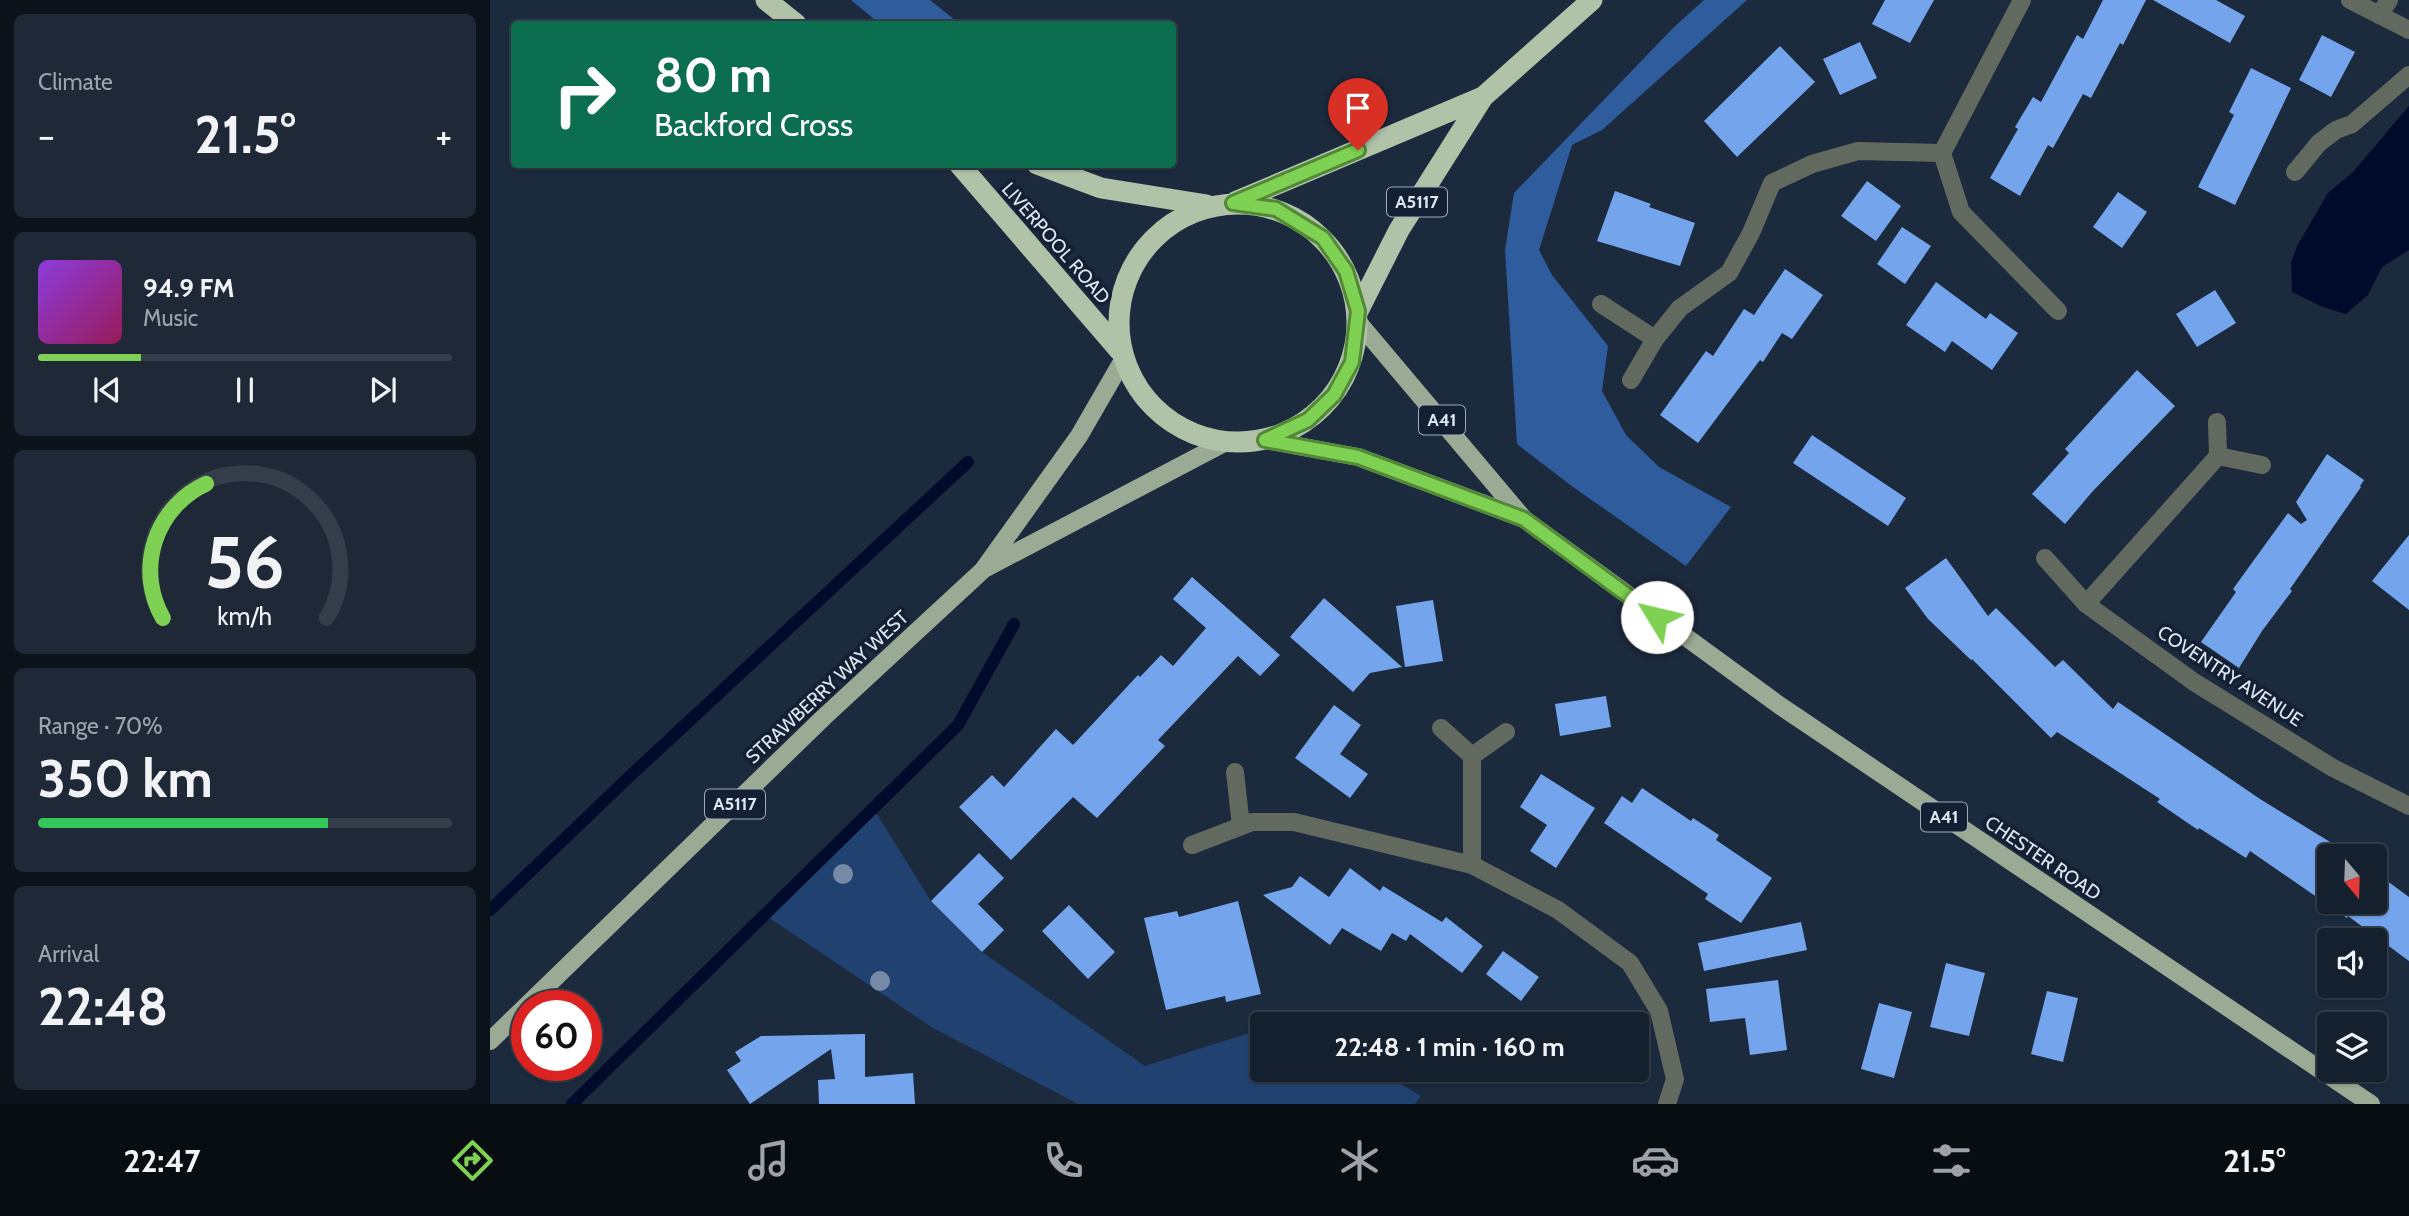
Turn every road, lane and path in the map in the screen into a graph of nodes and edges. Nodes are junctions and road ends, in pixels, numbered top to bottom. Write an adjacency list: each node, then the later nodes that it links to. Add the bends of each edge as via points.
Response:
1 (766, 0): 6 (highway)
2 (1592, 0): 9 (highway, A5117)
3 (2022, 0): 10 (street)
4 (2350, 0): 5 (street)
5 (2384, 7): 7 (street)
6 (792, 21)
7 (2409, 30)
8 (2409, 75): 13 (street, via 2353,124 2319,143)
9 (1483, 97): 14 (highway, A5117); 17 (highway, A5117, via 1399,230)
10 (1942, 153): 16 (street, via 1961,212); 18 (street, via 1858,151 1812,164 1772,183 1729,273 1680,308)
11 (962, 168): 19 (highway, LIVERPOOL ROAD / A41)
12 (1048, 168): 14 (highway, LIVERPOOL ROAD / A41, via 1101,188)
13 (2295, 172)
14 (1223, 204): 17 (highway, A41, via 1276,209 1323,238 1346,271); 19 (highway, A41, via 1182,217 1149,242 1126,278 1118,314)
15 (1601, 304): 18 (street)
16 (2058, 311)
17 (1358, 316): 22 (highway, A41, via 1352,362 1334,395 1308,420); 26 (main road, CHESTER ROAD / A41)
18 (1655, 339): 20 (street)
19 (1122, 356): 23 (highway, A41, via 1155,410 1187,433); 28 (main road, STRAWBERRY WAY WEST / A5117, via 1079,436)
20 (1631, 380)
21 (2217, 422): 24 (street)
22 (1265, 440): 23 (highway, A41); 26 (main road, CHESTER ROAD / A41, via 1358,457)
23 (1226, 442): 28 (main road, STRAWBERRY WAY WEST / A5117)
24 (2218, 456): 25 (street); 29 (street)
25 (2262, 465)
26 (1524, 519): 40 (main road, CHESTER ROAD / A41, via 1779,705)
27 (2045, 558): 29 (street, COVENTRY AVENUE)
28 (983, 570): 38 (main road, STRAWBERRY WAY WEST / A5117, via 824,717)
29 (2086, 604): 34 (street, COVENTRY AVENUE, via 2194,682 2333,768)
30 (1441, 728): 32 (street)
31 (1506, 732): 32 (street)
32 (1472, 756): 37 (street)
33 (1235, 772): 35 (street)
34 (2409, 806)
35 (1241, 826): 36 (street); 37 (street, via 1294,822)
36 (1192, 845)
37 (1472, 864): 39 (street, via 1558,910 1630,963 1659,1011 1675,1079)
38 (490, 1041)
39 (1673, 1103)
40 (2371, 1104)

